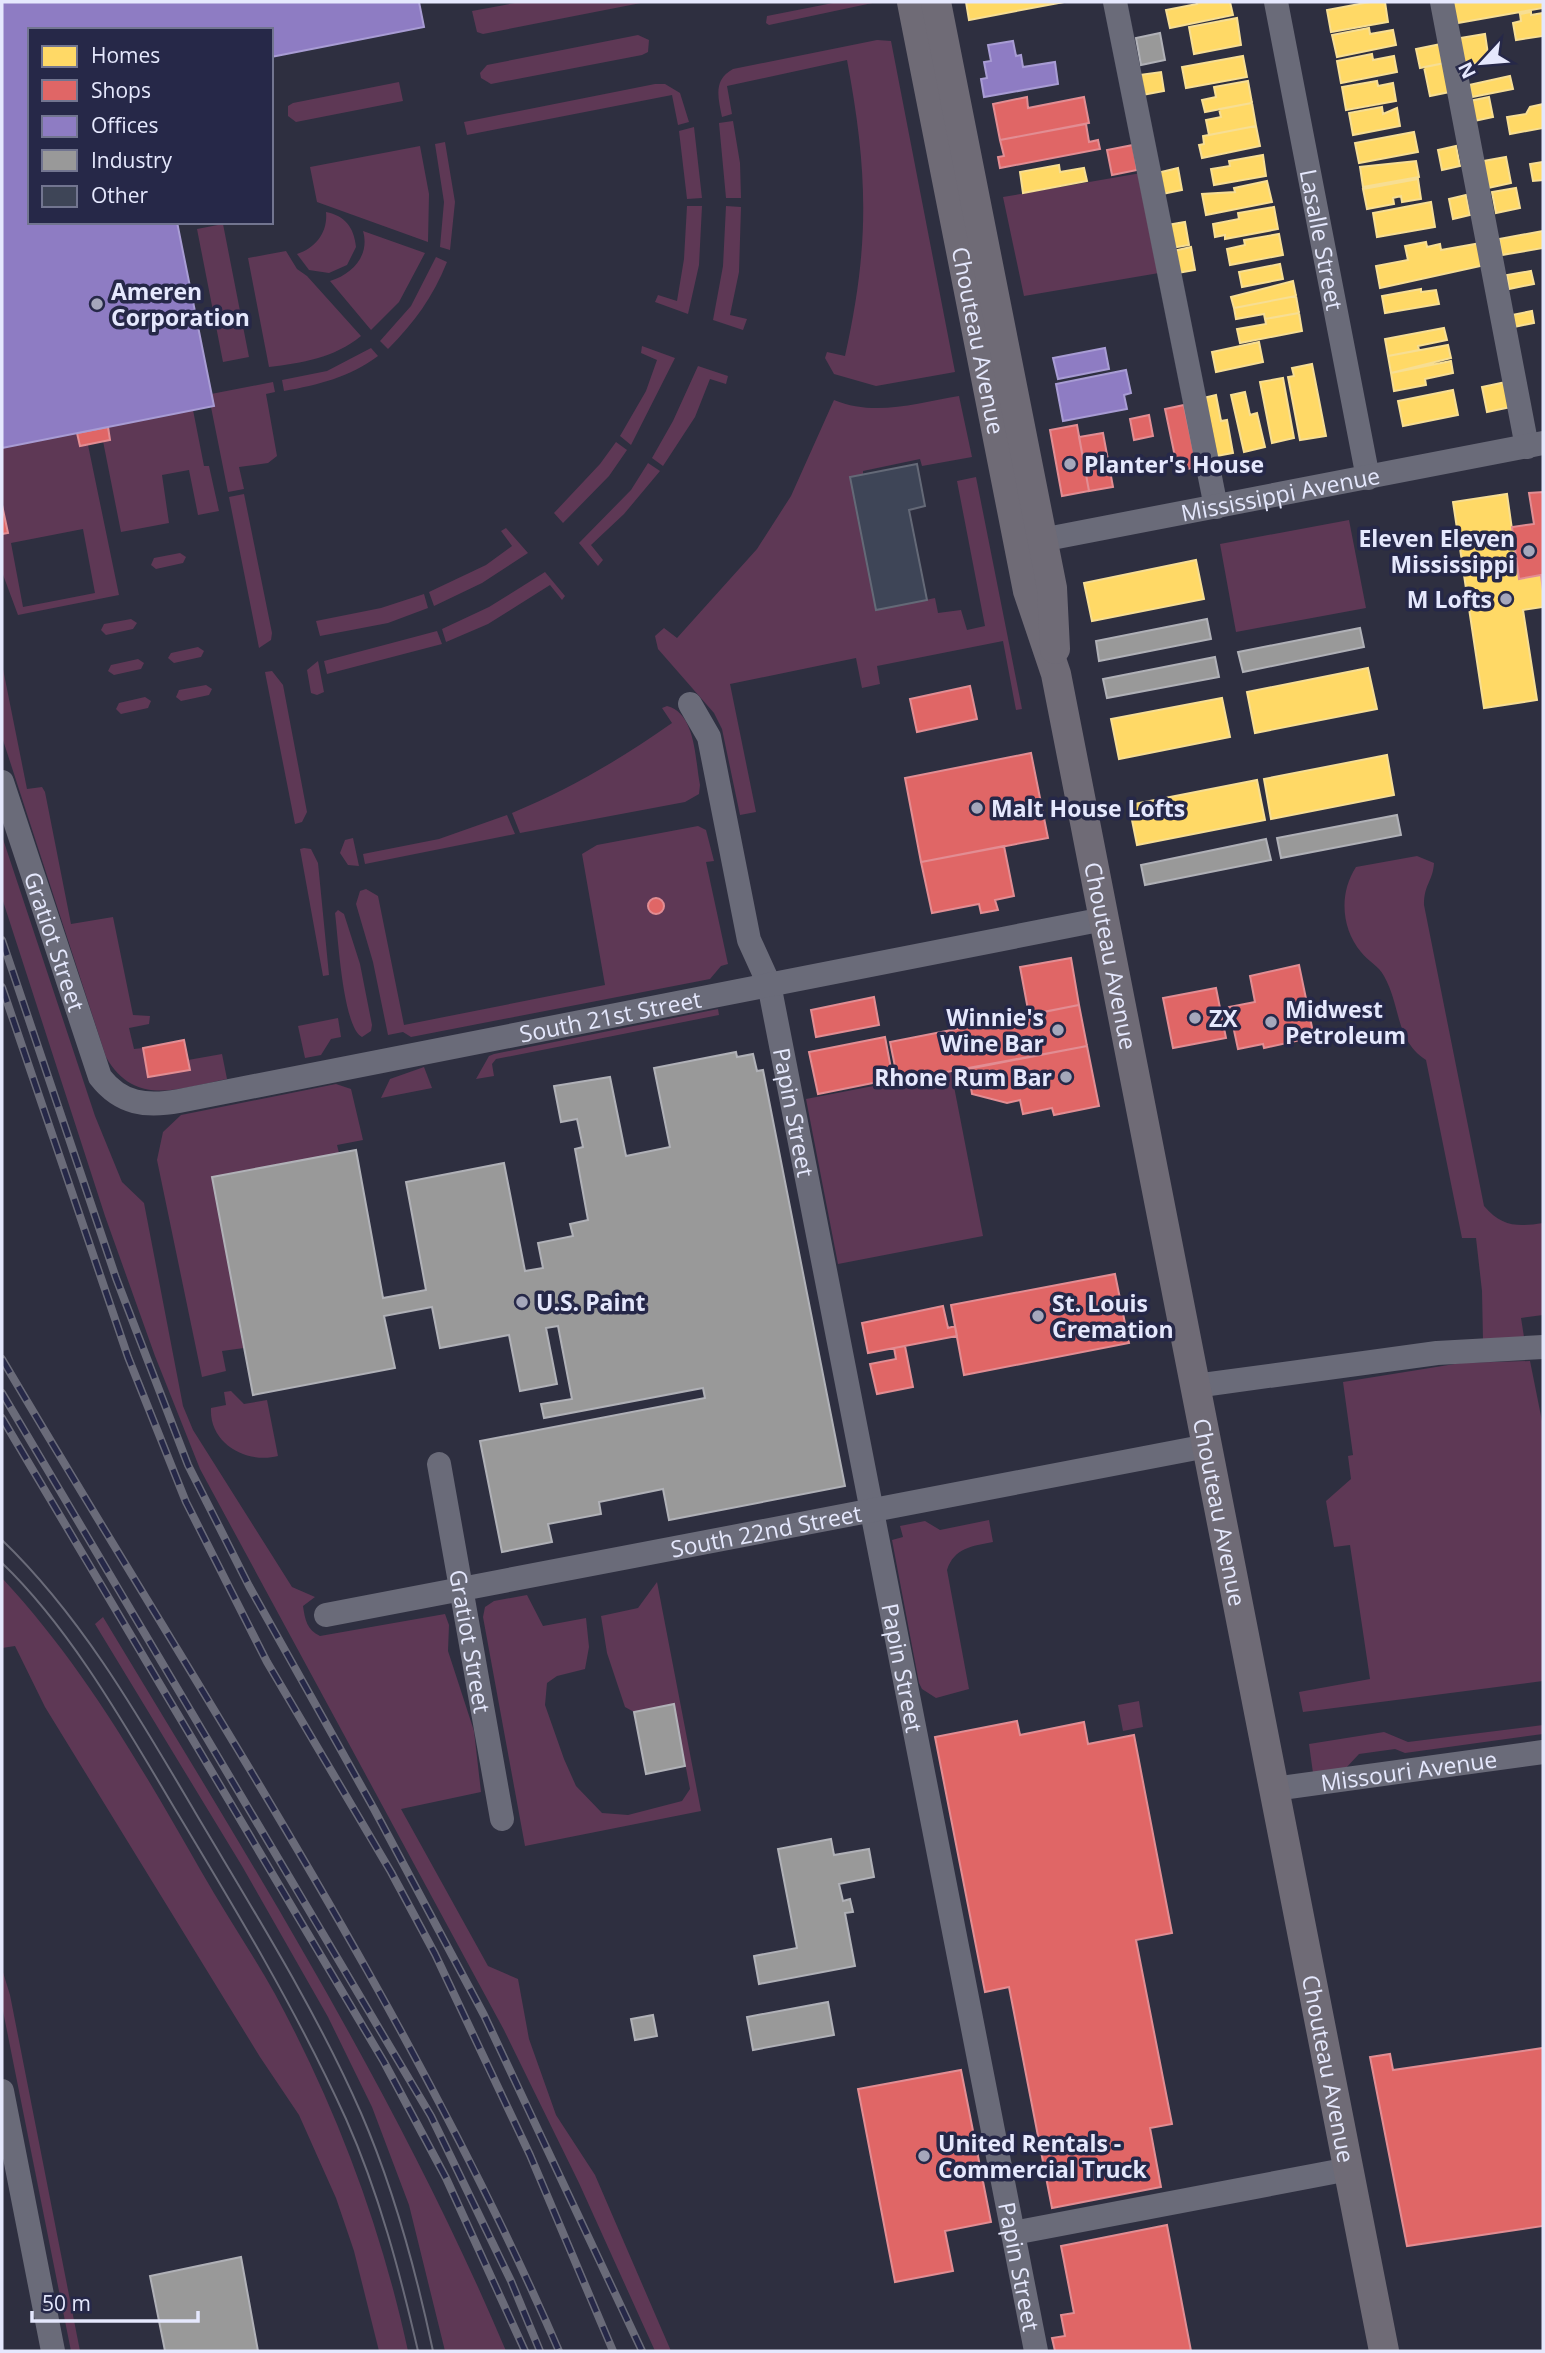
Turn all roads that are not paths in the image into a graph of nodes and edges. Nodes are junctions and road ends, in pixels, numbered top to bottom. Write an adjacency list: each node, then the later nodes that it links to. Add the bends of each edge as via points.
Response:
1 (912, 2): 9 (main road, Chouteau Avenue)
2 (936, 2): 9 (main road, Chouteau Avenue)
3 (1115, 2): 8 (street)
4 (1276, 2): 7 (street, Lasalle Street)
5 (1442, 2): 6 (street)
6 (1535, 445): 7 (street, Mississippi Avenue)
7 (1368, 478): 8 (street, Mississippi Avenue)
8 (1216, 507): 9 (street, Mississippi Avenue)
9 (1030, 542): 12 (main road, Chouteau Avenue, via 1034,614 1056,674)
10 (690, 704): 13 (street, Papin Street, via 709,737 749,940)
11 (2, 782): 14 (street, Gratiot Street, via 93,1059 100,1077)
12 (1104, 919): 13 (street, South 21st Street); 16 (main road, Chouteau Avenue)
13 (769, 984): 14 (street, South 21st Street, via 171,1102 138,1103); 19 (street, Papin Street)
14 (118, 1096)
15 (1543, 1348): 16 (street, via 1437,1353)
16 (1195, 1386): 17 (main road, Chouteau Avenue)
17 (1207, 1446): 19 (street, South 22nd Street); 23 (main road, Chouteau Avenue)
18 (439, 1464): 20 (street, Gratiot Street)
19 (872, 1510): 20 (street, South 22nd Street); 27 (street, Papin Street)
20 (461, 1588): 21 (street, South 22nd Street); 24 (street, Gratiot Street)
21 (326, 1615)
22 (1543, 1752): 23 (street, Missouri Avenue)
23 (1274, 1789): 26 (main road, Chouteau Avenue)
24 (502, 1819)
25 (2, 2091): 28 (street)
26 (1349, 2169): 27 (street); 30 (main road, Chouteau Avenue)
27 (1013, 2233): 29 (street, Papin Street)
28 (53, 2351)
29 (1037, 2351)
30 (1384, 2351)

